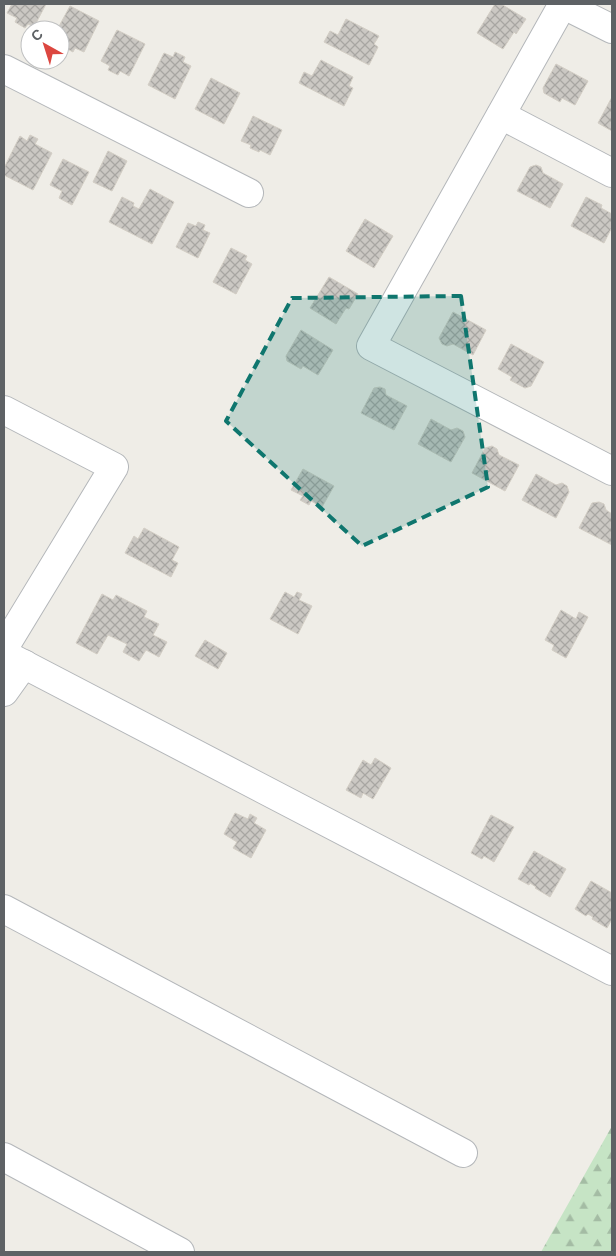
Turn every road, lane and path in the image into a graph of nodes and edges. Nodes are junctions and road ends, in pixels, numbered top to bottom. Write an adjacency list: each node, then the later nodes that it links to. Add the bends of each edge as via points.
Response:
1 (562, 4): 2 (street); 4 (street)
2 (612, 29)
3 (4, 69): 6 (street)
4 (500, 115): 5 (street); 8 (street, via 371,346)
5 (612, 173)
6 (249, 192)
7 (4, 410): 9 (street, via 114,467)
8 (612, 471)
9 (11, 655): 10 (street); 12 (street)
10 (4, 692)
11 (4, 909): 13 (street)
12 (612, 971)
13 (463, 1153)
14 (4, 1157): 15 (street)
15 (180, 1252)

